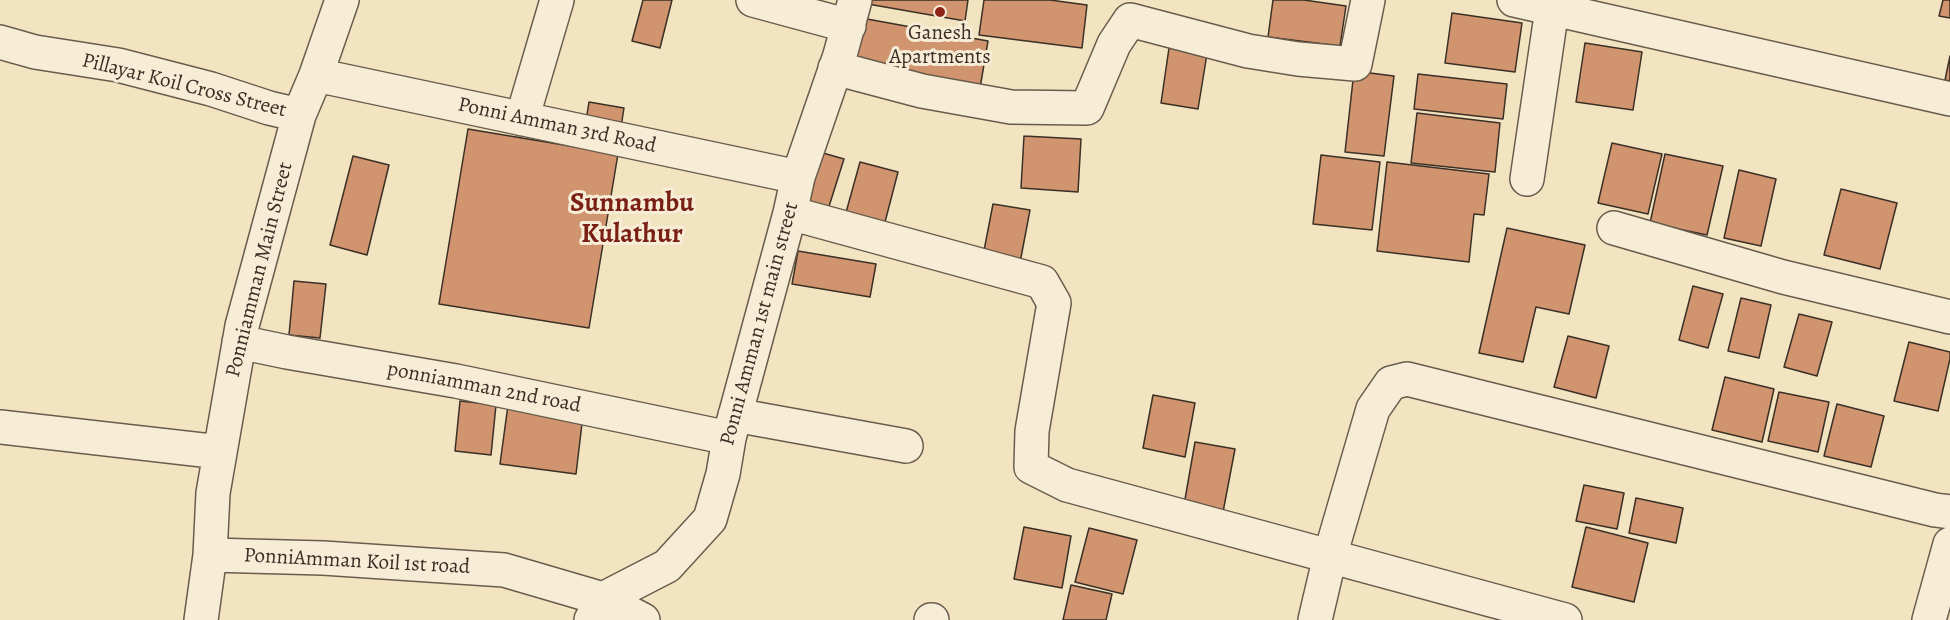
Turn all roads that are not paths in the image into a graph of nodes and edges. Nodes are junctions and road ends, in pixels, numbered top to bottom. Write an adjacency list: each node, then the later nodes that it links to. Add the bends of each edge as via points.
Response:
1 (342, 0): 10 (street, Ponniamman Main Street)
2 (557, 0): 13 (street)
3 (753, 0): 7 (street)
4 (1368, 0): 9 (street, via 1355,64 1248,51 1130,20 1114,44 1087,108 1011,107 922,92)
5 (1514, 0): 6 (street)
6 (1552, 9): 11 (street); 15 (street)
7 (852, 13): 9 (street, Ponni Amman 1st main street)
8 (0, 42): 12 (street, Pillayar Koil Cross Street, via 35,52 118,65)
9 (835, 68): 14 (street, Ponni Amman 1st main street)
10 (316, 75): 12 (street, Ponniamman Main Street); 13 (street, Ponni Amman 3rd Road)
11 (1950, 99)
12 (298, 115): 19 (street, Ponniamman Main Street)
13 (522, 119): 14 (street, Ponni Amman 3rd Road)
14 (798, 177): 16 (street, Ponni Amman 1st main street)
15 (1527, 179)
16 (790, 213): 20 (street, Ponni Amman 1st main street); 27 (street, via 1042,282 1054,303 1032,431 1030,467 1067,485)
17 (1614, 228): 18 (street, via 1783,277)
18 (1950, 317)
19 (239, 342): 20 (street, ponniamman 2nd road); 23 (street, Ponniamman Main Street)
20 (732, 426): 22 (street, ponniamman 2nd road); 28 (street, Ponni Amman 1st main street, via 710,519 667,566)
21 (0, 427): 23 (street)
22 (906, 446)
23 (220, 453): 26 (street, Ponniamman Main Street)
24 (1950, 512): 27 (street, via 1407,379 1390,383 1373,410)
25 (1950, 544): 33 (street)
26 (210, 555): 28 (street, PonniAmman Koil 1st road, via 504,570); 29 (street, Ponniamman Main Street)
27 (1330, 556): 31 (street); 32 (street)
28 (597, 610): 30 (street, PonniAmman Koil 1st road)
29 (201, 620)
30 (643, 620)
31 (1316, 620)
32 (1565, 620)
33 (1929, 620)

